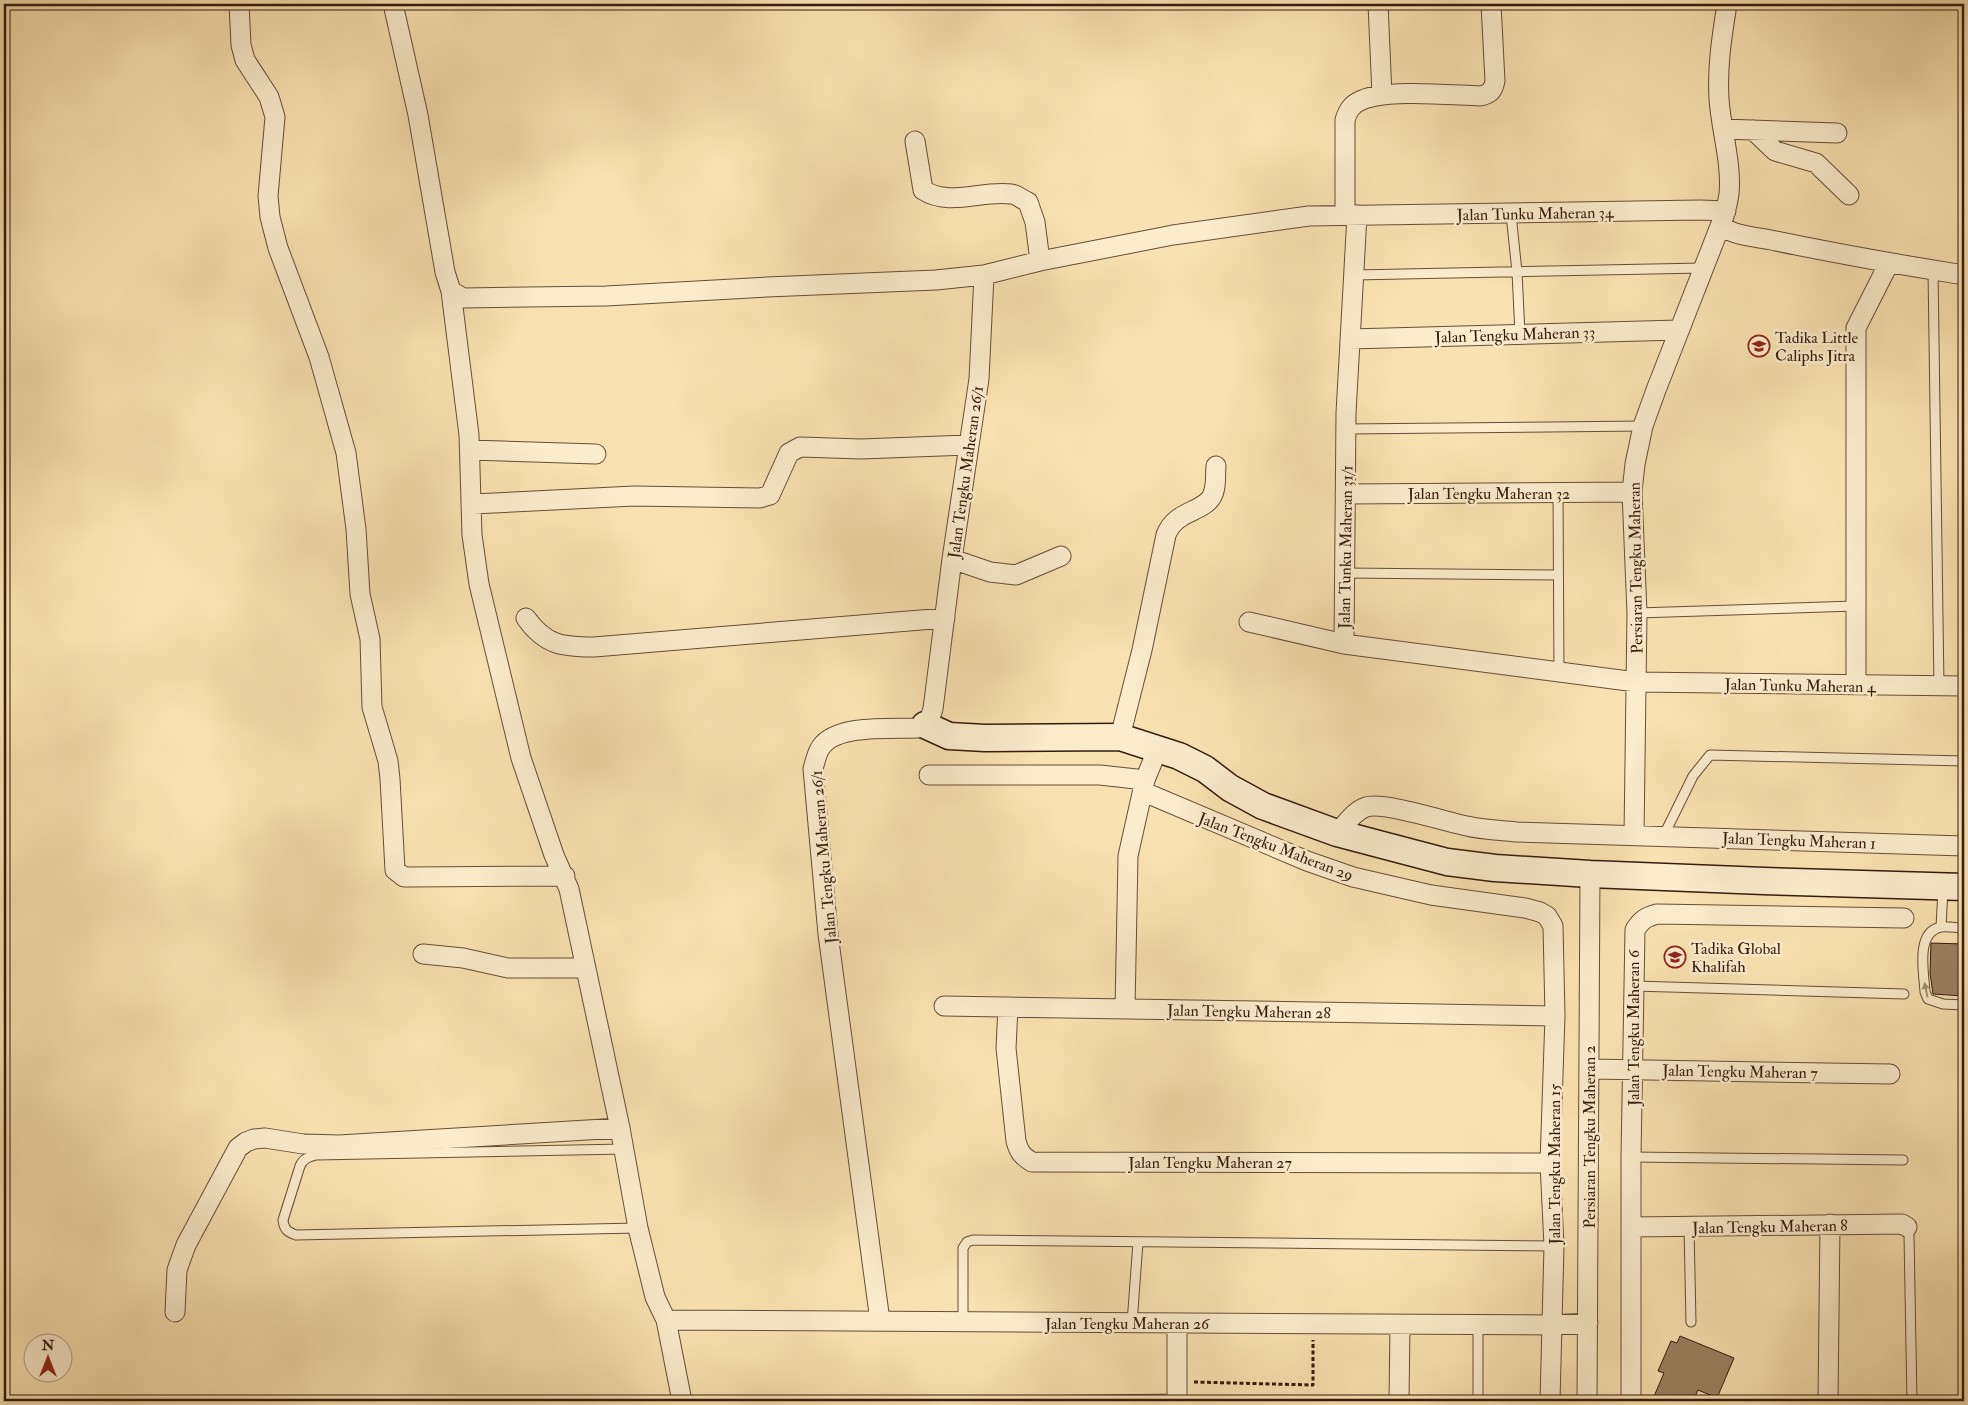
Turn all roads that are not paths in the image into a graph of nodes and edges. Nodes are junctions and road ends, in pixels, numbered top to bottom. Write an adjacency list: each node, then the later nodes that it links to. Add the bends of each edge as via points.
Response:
1 (239, 4): 63 (street, via 245,60 270,97 275,117 268,196 270,217 278,248 319,357 350,474 360,594 370,639 372,707 388,761 395,870 404,877)
2 (393, 4): 23 (street, via 418,115)
3 (1378, 4): 6 (street)
4 (1490, 4): 6 (street, via 1495,81 1489,94)
5 (1727, 4): 7 (street, Persiaran Tengku Maheran, via 1718,73)
6 (1382, 95): 13 (street, Jalan Tunku Maheran 31/1, via 1362,100 1348,109 1345,120)
7 (1722, 129): 8 (street); 14 (street, Persiaran Tengku Maheran, via 1729,193)
8 (1753, 130): 9 (street); 11 (street, via 1775,151 1816,163)
9 (1837, 133)
10 (915, 141): 15 (street, via 923,190 930,195 1012,194 1028,202 1035,222)
11 (1849, 195)
12 (1511, 214): 13 (street, Jalan Tunku Maheran 34); 14 (street, Jalan Tunku Maheran 34, via 1700,210); 19 (lane)
13 (1351, 215): 15 (street, Jalan Tunku Maheran 34, via 1309,216 1173,236); 21 (street, Jalan Tunku Maheran 31/1)
14 (1724, 218): 16 (street, Jalan Tunku Maheran 34, via 1735,232); 17 (street, Persiaran Tengku Maheran)
15 (1040, 261): 20 (street, Jalan Tunku Maheran 34)
16 (1889, 263): 18 (street, Jalan Tunku Maheran 34); 41 (street, via 1856,328)
17 (1703, 268): 19 (lane); 24 (street, Persiaran Tengku Maheran)
18 (1933, 270): 22 (street, Jalan Tunku Maheran 34); 50 (lane)
19 (1517, 272): 21 (lane); 25 (lane)
20 (984, 275): 23 (street, Jalan Tunku Maheran 34, via 606,296 463,298); 29 (street, Jalan Tengku Maheran 26/1, via 979,379)
21 (1354, 275): 26 (street, Jalan Tunku Maheran 31/1)
22 (1964, 275)
23 (451, 291): 30 (street)
24 (1679, 330): 25 (street, Jalan Tengku Maheran 33); 27 (street, Persiaran Tengku Maheran)
25 (1520, 334): 26 (street, Jalan Tengku Maheran 33)
26 (1350, 339): 28 (street, Jalan Tunku Maheran 31/1)
27 (1643, 426): 28 (lane); 33 (street, Persiaran Tengku Maheran)
28 (1346, 429): 35 (street, Jalan Tunku Maheran 31/1)
29 (968, 445): 36 (street, via 861,449 800,447 789,453 770,495 760,498 634,496); 38 (street, Jalan Tengku Maheran 26/1)
30 (470, 450): 31 (street); 36 (street)
31 (596, 454)
32 (1216, 466): 53 (street, via 1214,492 1210,499 1177,520 1166,535)
33 (1632, 492): 34 (street, Jalan Tengku Maheran 32); 42 (street, Persiaran Tengku Maheran)
34 (1558, 493): 35 (street, Jalan Tengku Maheran 32); 40 (lane)
35 (1346, 494): 39 (street, Jalan Tunku Maheran 31/1)
36 (473, 504): 63 (street, via 472,535 478,577 504,691 521,758 551,847)
37 (1061, 556): 38 (street, via 1016,575 990,572)
38 (952, 559): 44 (street, Jalan Tengku Maheran 26/1)
39 (1345, 573): 40 (lane); 46 (street, Jalan Tunku Maheran 31/1)
40 (1558, 574): 47 (lane)
41 (1854, 606): 42 (lane); 49 (street)
42 (1637, 613): 48 (street, Persiaran Tengku Maheran)
43 (526, 618): 44 (street, via 542,636 554,644 569,647)
44 (945, 618): 52 (street, Jalan Tengku Maheran 26/1, via 933,709 930,720)
45 (1249, 622): 46 (street)
46 (1344, 644): 47 (street, Jalan Tunku Maheran 31/1)
47 (1559, 672): 48 (street, Jalan Tunku Maheran 31/1)
48 (1636, 682): 49 (street, Jalan Tunku Maheran 4); 59 (street, Persiaran Tengku Maheran)
49 (1856, 685): 50 (street, Jalan Tunku Maheran 4)
50 (1939, 686): 51 (street, Jalan Tunku Maheran 4)
51 (1964, 686)
52 (924, 725): 53 (street, via 949,736); 95 (street, Jalan Tengku Maheran 26/1, via 834,735 820,747 813,769 828,934)
53 (1120, 737): 54 (street)
54 (1158, 748): 57 (street); 58 (street, via 1205,769 1230,788 1263,806)
55 (1964, 761): 60 (lane, via 1710,755 1693,776)
56 (929, 775): 57 (street, Jalan Tengku Maheran 29, via 1100,775)
57 (1145, 786): 66 (street, Jalan Tengku Maheran 29, via 1307,861 1344,874 1430,895 1532,910 1547,916); 76 (street, via 1128,856)
58 (1338, 833): 59 (street, Jalan Tengku Maheran 1, via 1356,813 1365,807 1377,806 1468,826 1517,832); 62 (street, via 1447,862)
59 (1634, 836): 60 (street, Jalan Tengku Maheran 1)
60 (1664, 836): 61 (street, Jalan Tengku Maheran 1)
61 (1964, 846)
62 (1590, 874): 64 (street); 78 (street, Persiaran Tengku Maheran 2)
63 (565, 876): 70 (street)
64 (1954, 886): 67 (lane)
65 (1904, 918): 71 (street, Jalan Tengku Maheran 6, via 1722,914 1647,916 1635,930)
66 (1553, 926): 77 (street, Jalan Tengku Maheran 15)
67 (1941, 927): 68 (lane); 73 (lane, one-way to 67, via 1935,1002 1928,999 1925,992 1923,943 1931,932)
68 (1964, 928)
69 (423, 954): 70 (street, via 463,958 508,968)
70 (586, 968): 81 (street)
71 (1634, 986): 72 (lane); 79 (street, Jalan Tengku Maheran 6)
72 (1904, 994)
73 (1964, 1005)
74 (944, 1006): 75 (street, Jalan Tengku Maheran 28)
75 (1008, 1007): 76 (street, Jalan Tengku Maheran 28); 85 (street, Jalan Tengku Maheran 27, via 1006,1048 1016,1141 1019,1151 1032,1162)
76 (1125, 1009): 77 (street, Jalan Tengku Maheran 28)
77 (1555, 1016): 85 (street, Jalan Tengku Maheran 15)
78 (1590, 1069): 79 (street, Jalan Tengku Maheran 7); 100 (street, Persiaran Tengku Maheran 2)
79 (1634, 1070): 80 (street, Jalan Tengku Maheran 7); 83 (street, Jalan Tengku Maheran 6)
80 (1890, 1074)
81 (620, 1128): 82 (street); 93 (street, via 338,1145 265,1138 246,1142 238,1148 186,1244 177,1270)
82 (624, 1148): 90 (street); 90 (lane, via 308,1156 302,1162 283,1220 284,1227 296,1235)
83 (1631, 1157): 84 (lane); 87 (street, Jalan Tengku Maheran 6)
84 (1903, 1160)
85 (1550, 1163): 92 (street, Jalan Tengku Maheran 15)
86 (1830, 1224): 88 (street, Jalan Tengku Maheran 8); 89 (street, Jalan Tengku Maheran 8, via 1902,1224); 112 (street)
87 (1632, 1227): 88 (street, Jalan Tengku Maheran 8); 111 (street, Jalan Tengku Maheran 6)
88 (1689, 1227): 97 (lane)
89 (1907, 1227): 113 (lane)
90 (638, 1228): 94 (street, via 655,1297)
91 (1138, 1242): 92 (lane); 96 (lane, via 967,1242 963,1248); 98 (lane)
92 (1554, 1246): 103 (street, Jalan Tengku Maheran 15)
93 (174, 1312)
94 (666, 1320): 95 (street, Jalan Tengku Maheran 26); 105 (street)
95 (880, 1321): 96 (street, Jalan Tengku Maheran 26)
96 (963, 1322): 98 (street, Jalan Tengku Maheran 26)
97 (1691, 1322)
98 (1132, 1323): 99 (street, Jalan Tengku Maheran 26)
99 (1177, 1323): 101 (street, Jalan Tengku Maheran 26); 104 (street)
100 (1588, 1323): 103 (street, Jalan Tengku Maheran 26); 110 (street, Persiaran Tengku Maheran 2)
101 (1400, 1324): 102 (street, Jalan Tengku Maheran 26); 107 (street)
102 (1478, 1325): 103 (street, Jalan Tengku Maheran 26); 108 (lane)
103 (1551, 1325): 109 (street, Jalan Tengku Maheran 15)
104 (1177, 1400): 106 (lane)
105 (682, 1401)
106 (1017, 1401)
107 (1399, 1401)
108 (1478, 1401)
109 (1550, 1401)
110 (1587, 1401)
111 (1631, 1401)
112 (1828, 1401)
113 (1912, 1401)

